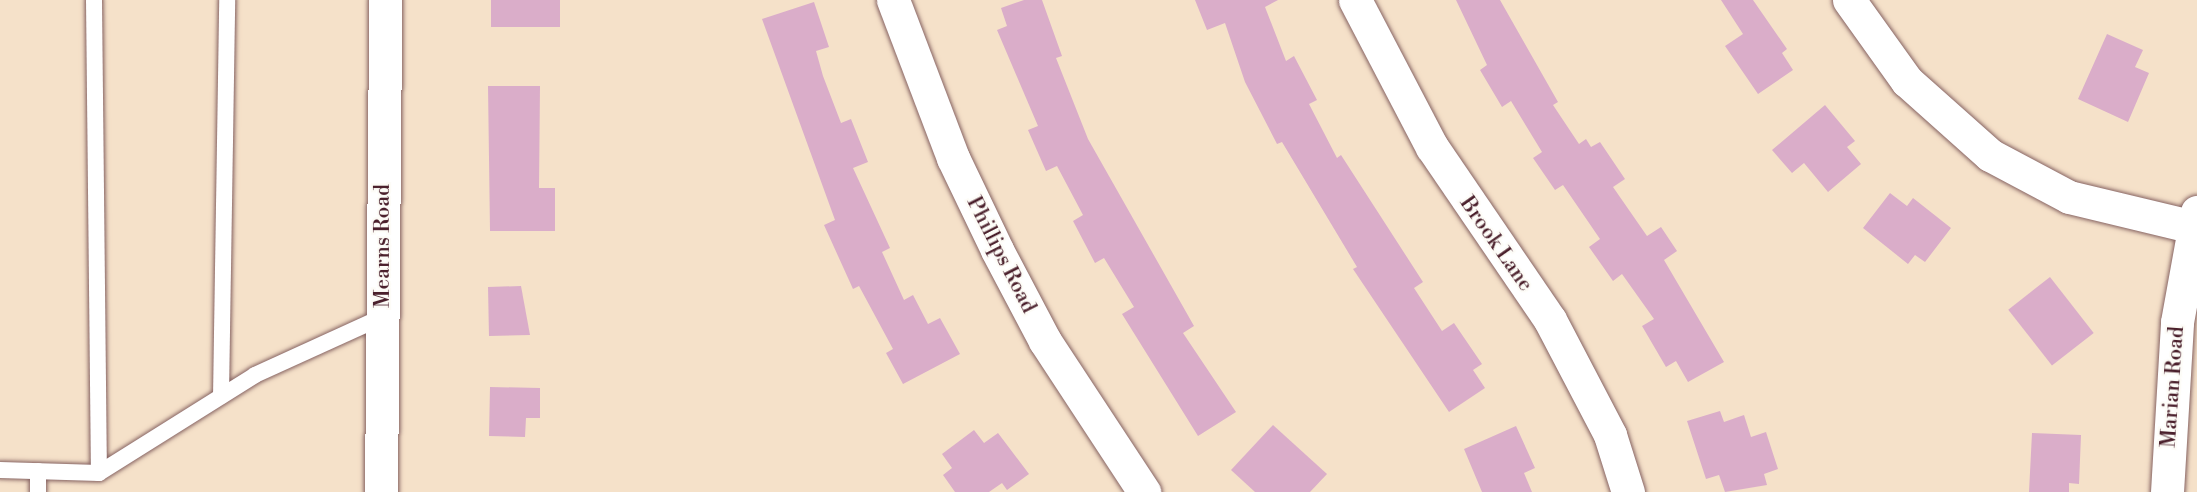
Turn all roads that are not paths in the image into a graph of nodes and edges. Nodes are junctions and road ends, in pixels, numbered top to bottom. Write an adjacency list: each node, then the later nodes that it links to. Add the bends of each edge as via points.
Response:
1 (94, 0): 12 (lane)
2 (227, 0): 9 (lane)
3 (385, 0): 8 (street, Mearns Road)
4 (893, 0): 13 (street, Phillips Road, via 953,158 997,250 1045,341)
5 (1355, 0): 16 (street, Brook Lane, via 1432,147 1550,320 1610,435)
6 (1849, 0): 7 (street, via 1907,81 1989,155 2069,197)
7 (2195, 220): 17 (street, Marian Road, via 2177,322)
8 (382, 317): 9 (lane); 15 (street, Mearns Road)
9 (221, 396): 12 (lane)
10 (0, 470): 11 (lane)
11 (38, 471): 12 (lane); 14 (lane)
12 (99, 473)
13 (1139, 490)
14 (38, 492)
15 (381, 492)
16 (1628, 492)
17 (2167, 492)

